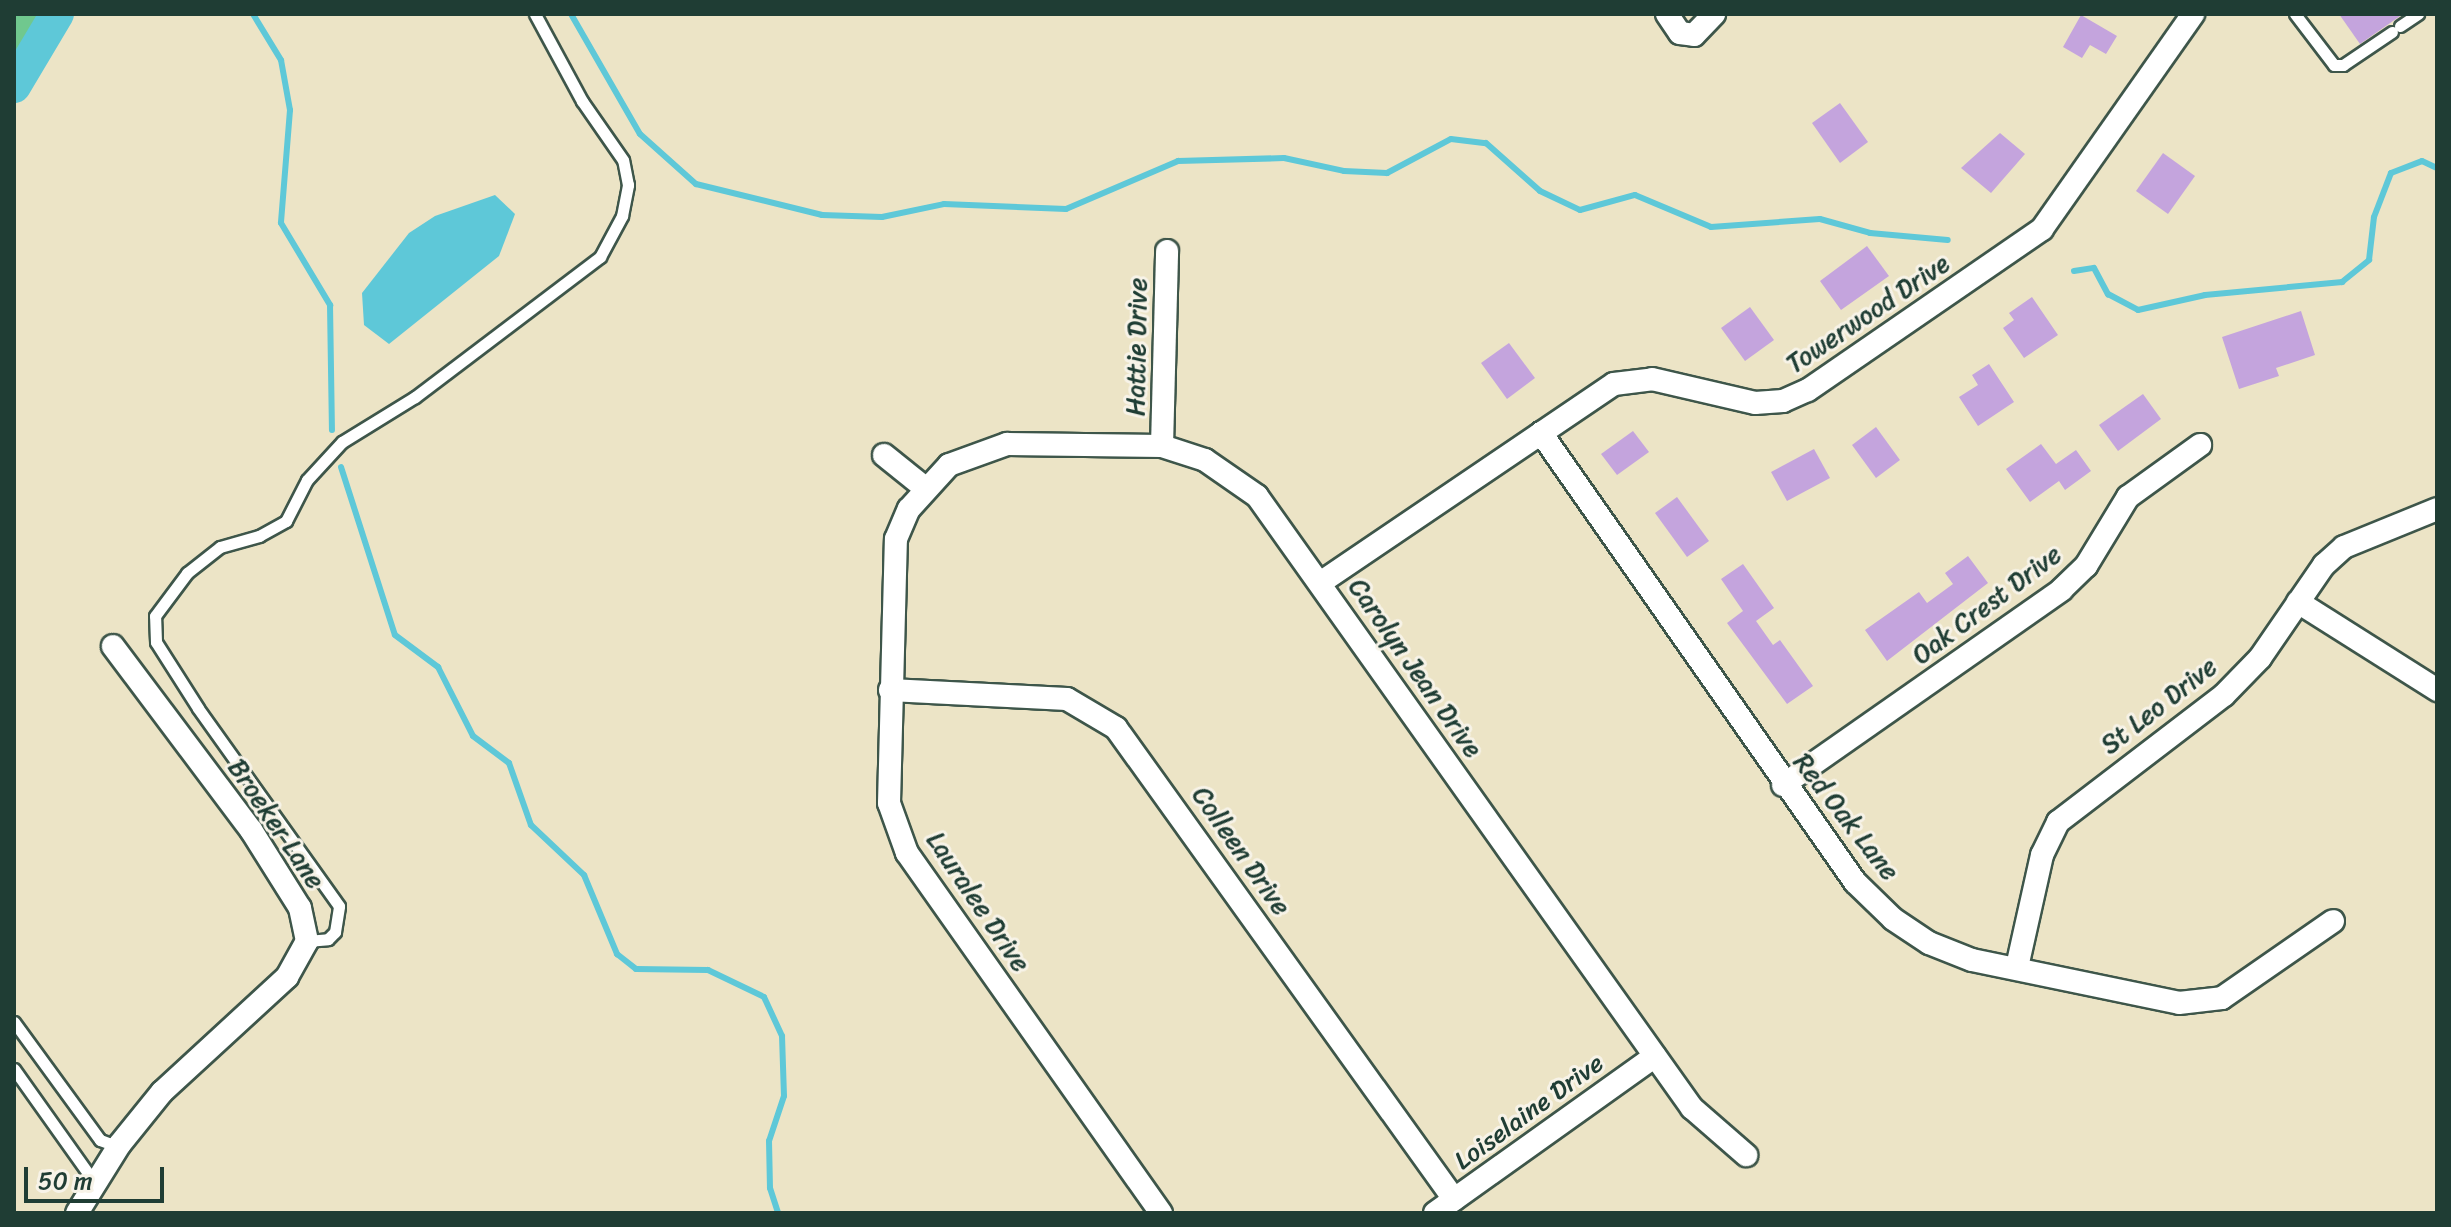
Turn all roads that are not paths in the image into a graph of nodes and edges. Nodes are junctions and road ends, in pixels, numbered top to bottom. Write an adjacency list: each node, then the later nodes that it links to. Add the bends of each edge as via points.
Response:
1 (535, 14): 21 (lane, via 582,101 623,160 628,185 622,216 600,257 415,397 342,442 307,480 286,521 259,536 220,547 187,573 155,616 156,642 173,669 339,906 335,932 328,939)
2 (1667, 14): 3 (street, via 1680,33 1694,35)
3 (1714, 14)
4 (2193, 14): 8 (street, Towerwood Drive, via 2042,229 1808,390 1783,401 1755,403 1633,378)
5 (2295, 14): 6 (lane, via 2334,65 2343,65)
6 (2418, 14)
7 (1167, 251): 10 (street, Hattie Drive)
8 (1541, 433): 14 (street, Towerwood Drive); 19 (street, Red Oak Lane)
9 (2200, 445): 19 (street, Oak Crest Drive, via 2128,497 2086,566 2061,590)
10 (1162, 446): 12 (street, Carolyn Jean Drive, via 1007,444 949,465); 14 (street, Carolyn Jean Drive, via 1205,460 1257,496)
11 (884, 455): 12 (street)
12 (925, 488): 17 (street, Lauralee Drive, via 896,539)
13 (2437, 509): 15 (street, St Leo Drive, via 2344,547)
14 (1320, 583): 24 (street, Carolyn Jean Drive)
15 (2298, 602): 18 (street); 22 (street, St Leo Drive, via 2260,658 2224,695 2058,822 2030,900)
16 (113, 646): 21 (street, Broeker Lane, via 251,830 300,908)
17 (890, 690): 29 (street, Colleen Drive, via 1067,699 1116,728); 31 (street, Lauralee Drive, via 889,803 907,853)
18 (2437, 690)
19 (1783, 785): 22 (street, Red Oak Lane, via 1855,882 1893,919 1929,943 1972,960)
20 (2333, 921): 22 (street, Red Oak Lane, via 2222,998 2179,1003)
21 (307, 941): 26 (street, via 287,977 190,1063)
22 (2017, 967)
23 (14, 1022): 26 (lane, via 100,1140)
24 (1655, 1056): 27 (street, Carolyn Jean Drive, via 1702,1119); 29 (street, Loiselaine Drive)
25 (14, 1069): 28 (lane)
26 (119, 1147): 28 (street)
27 (1746, 1155)
28 (98, 1187): 30 (street)
29 (1454, 1199): 32 (street, Loiselaine Drive)
30 (77, 1213)
31 (1161, 1213)
32 (1435, 1213)

